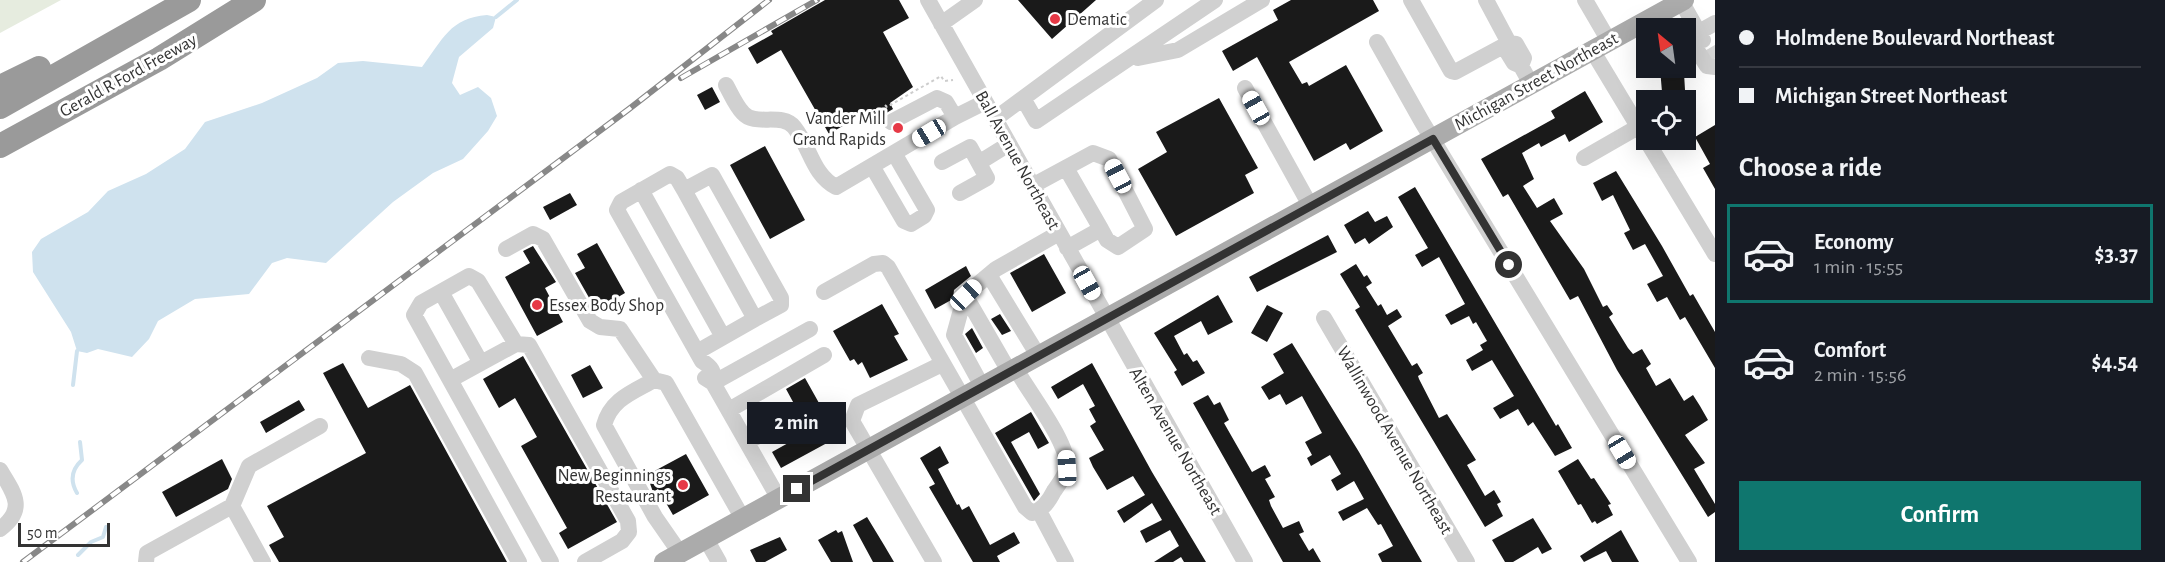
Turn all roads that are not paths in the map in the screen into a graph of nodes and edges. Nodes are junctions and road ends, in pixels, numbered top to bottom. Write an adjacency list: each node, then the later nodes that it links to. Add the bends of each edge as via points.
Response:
1 (189, 0): 22 (highway, via 86,44); 27 (highway, Gerald R Ford Freeway)
2 (254, 0): 23 (highway, Gerald R Ford Freeway)
3 (928, 0): 13 (street, Ball Avenue Northeast)
4 (975, 0): 13 (street)
5 (1156, 0): 25 (street)
6 (1215, 0): 18 (street)
7 (1262, 0): 18 (street, via 1178,51)
8 (1411, 0): 16 (street, via 1451,71)
9 (1486, 0): 16 (street)
10 (1585, 0): 17 (street)
11 (1682, 1): 14 (street); 17 (main road, Michigan Street Northeast)
12 (1715, 23): 14 (street)
13 (941, 24): 26 (street, Ball Avenue Northeast)
14 (1699, 32): 19 (street, via 1695,47 1707,66)
15 (1377, 42): 33 (street)
16 (1509, 43): 20 (street, via 1516,44 1524,58 1521,66)
17 (1600, 46): 20 (main road, Michigan Street Northeast); 31 (street)
18 (1131, 59): 25 (street, via 1035,121)
19 (1713, 59)
20 (1531, 84): 33 (main road, Michigan Street Northeast)
21 (726, 85): 42 (street, via 744,115 782,120 794,126 822,179 836,187)
22 (0, 87)
23 (106, 88): 35 (highway, Gerald R Ford Freeway); 38 (highway)
24 (1245, 88): 48 (street)
25 (1024, 100): 29 (street)
26 (985, 102): 28 (street); 29 (street, Ball Avenue Northeast)
27 (0, 107)
28 (955, 117): 30 (street, via 946,102 937,98); 37 (street)
29 (995, 119): 34 (street, Ball Avenue Northeast)
30 (891, 122)
31 (1636, 123)
32 (1636, 128): 39 (street)
33 (1433, 139): 48 (main road, Michigan Street Northeast); 99 (street)
34 (1009, 144): 41 (street); 44 (street, Ball Avenue Northeast)
35 (0, 146)
36 (1652, 150): 53 (street)
37 (894, 153): 42 (street); 42 (street, via 927,210 911,224 904,221)
38 (0, 157)
39 (1584, 158)
40 (942, 162): 41 (street, via 970,147)
41 (980, 162): 47 (street, via 987,178)
42 (872, 166)
43 (1066, 168): 44 (street); 49 (street); 49 (street, via 1093,153 1109,159 1145,229 1118,247 1107,240)
44 (1032, 186): 50 (street, Ball Avenue Northeast)
45 (684, 189): 46 (street, via 670,174); 59 (street); 59 (street, via 712,175 781,298 781,305)
46 (641, 190): 62 (street); 65 (street, via 621,202 617,210)
47 (960, 193)
48 (1311, 207): 60 (main road, Michigan Street Northeast)
49 (1101, 229): 51 (street)
50 (1059, 233): 51 (street, Ball Avenue Northeast); 54 (street)
51 (1067, 248): 60 (street, Ball Avenue Northeast)
52 (506, 249): 72 (street, via 533,234 543,239 590,321 600,327 620,329)
53 (1715, 254)
54 (988, 275): 57 (street); 66 (street)
55 (441, 292): 63 (street, via 469,276 478,281); 68 (street); 71 (street, via 421,303 414,315)
56 (824, 292): 69 (street, via 874,264 883,263)
57 (966, 295): 70 (street); 74 (street, via 954,335)
58 (1324, 318): 98 (street, Wallinwood Avenue Northeast)
59 (755, 319): 62 (street)
60 (1107, 319): 66 (main road, Michigan Street Northeast); 97 (street, Alten Avenue Northeast)
61 (810, 329): 73 (street)
62 (723, 337): 65 (street)
63 (516, 344): 68 (street); 89 (street, via 529,345 628,521 629,532 622,541)
64 (824, 355): 76 (street)
65 (699, 356): 73 (street, via 715,374)
66 (1039, 357): 70 (main road, Michigan Street Northeast)
67 (369, 358): 92 (street, via 401,364 415,373)
68 (481, 363): 71 (street)
69 (942, 364): 75 (street); 80 (street, via 858,405 852,421)
70 (1013, 371): 74 (main road, Michigan Street Northeast); 84 (street, via 1043,411 1066,456 1067,468)
71 (450, 380): 93 (street)
72 (654, 380): 85 (street, via 666,383); 88 (street, via 616,402 604,425 655,517)
73 (713, 383): 76 (street)
74 (983, 388): 75 (main road, Michigan Street Northeast)
75 (964, 398): 80 (main road, Michigan Street Northeast); 84 (street, via 1025,507 1032,513)
76 (729, 410): 79 (street)
77 (790, 419): 79 (street)
78 (320, 426): 83 (street, via 249,466)
79 (747, 442): 82 (street)
80 (870, 450): 82 (main road, Michigan Street Northeast); 95 (street)
81 (0, 470): 86 (street, via 16,496 13,517)
82 (779, 499): 85 (main road, Michigan Street Northeast)
83 (232, 506): 90 (street, via 147,553); 91 (street)
84 (1039, 511): 96 (street)
85 (743, 519): 87 (main road, Michigan Street Northeast)
86 (0, 529)
87 (706, 539): 88 (main road, Michigan Street Northeast); 94 (street)
88 (672, 558)
89 (596, 560)
90 (146, 562)
91 (263, 562)
92 (519, 562)
93 (551, 562)
94 (719, 562)
95 (934, 562)
96 (1066, 562)
97 (1245, 562)
98 (1467, 562)
99 (1689, 562)

